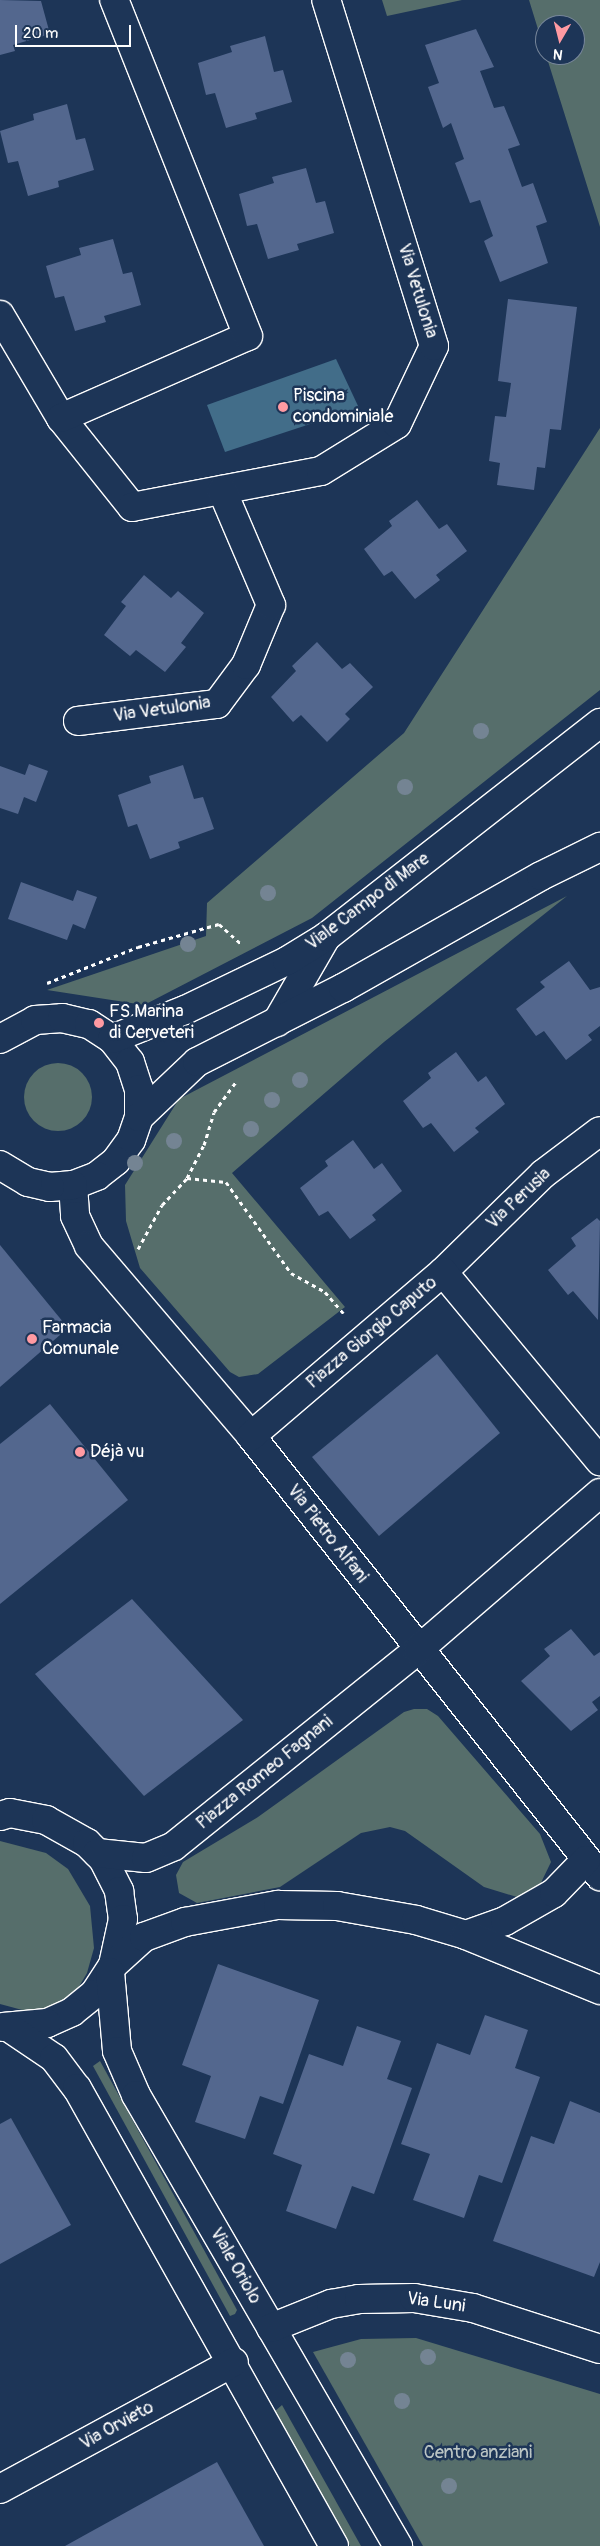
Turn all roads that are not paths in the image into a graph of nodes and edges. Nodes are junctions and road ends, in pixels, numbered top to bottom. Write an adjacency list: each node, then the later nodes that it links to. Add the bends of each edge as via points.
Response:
1 (114, 0): 4 (street, via 248,336)
2 (326, 0): 5 (street, Via Vetulonia, via 434,346 397,424 321,471)
3 (0, 315): 4 (street, Via Vetulonia)
4 (61, 418): 5 (street, Via Vetulonia, via 132,507)
5 (222, 490): 6 (street, Via Vetulonia, via 271,605 246,665 217,704)
6 (78, 721)
7 (600, 723): 9 (street, Viale Campo di Mare)
8 (600, 847): 10 (street, via 541,876)
9 (326, 937): 10 (street); 12 (street, Viale Campo di Mare, via 258,974 135,1033)
10 (277, 1022): 13 (street, via 197,1062)
11 (0, 1039): 12 (street, via 35,1020 62,1018 89,1024)
12 (112, 1039): 13 (street, via 130,1062 139,1089)
13 (139, 1117): 16 (street, via 131,1140 116,1161 96,1176)
14 (600, 1132): 17 (street, Via Perusia, via 542,1174)
15 (3, 1170): 16 (street, via 36,1184)
16 (73, 1185): 18 (street, Via Pietro Alfani, via 75,1216 89,1246)
17 (443, 1272): 18 (street, Piazza Giorgio Caputo); 19 (street, Piazza Giorgio Caputo)
18 (251, 1436): 21 (street, Via Pietro Alfani)
19 (600, 1461)
20 (600, 1493): 21 (street)
21 (418, 1650): 23 (street, Piazza Romeo Fagnani, via 174,1846 146,1858); 24 (street, Via Pietro Alfani)
22 (3, 1813): 23 (street, via 62,1826)
23 (97, 1853): 26 (street, via 119,1891 123,1919)
24 (593, 1868): 25 (street, via 505,1921)
25 (466, 1935): 26 (street, via 416,1920 337,1906 278,1905 162,1929 134,1944); 27 (street)
26 (111, 1969): 28 (street, via 94,1994 72,2012 47,2023); 29 (street, Viale Oriolo, via 117,2051 129,2082)
27 (600, 1990)
28 (4, 2027): 31 (street, via 42,2048 69,2074)
29 (271, 2328): 30 (street, Via Luni, via 331,2304 359,2299 414,2298 473,2308); 34 (street, Viale Oriolo)
30 (600, 2349)
31 (234, 2362): 32 (street, Via Orvieto); 33 (street)
32 (0, 2489)
33 (334, 2546)
34 (398, 2546)

